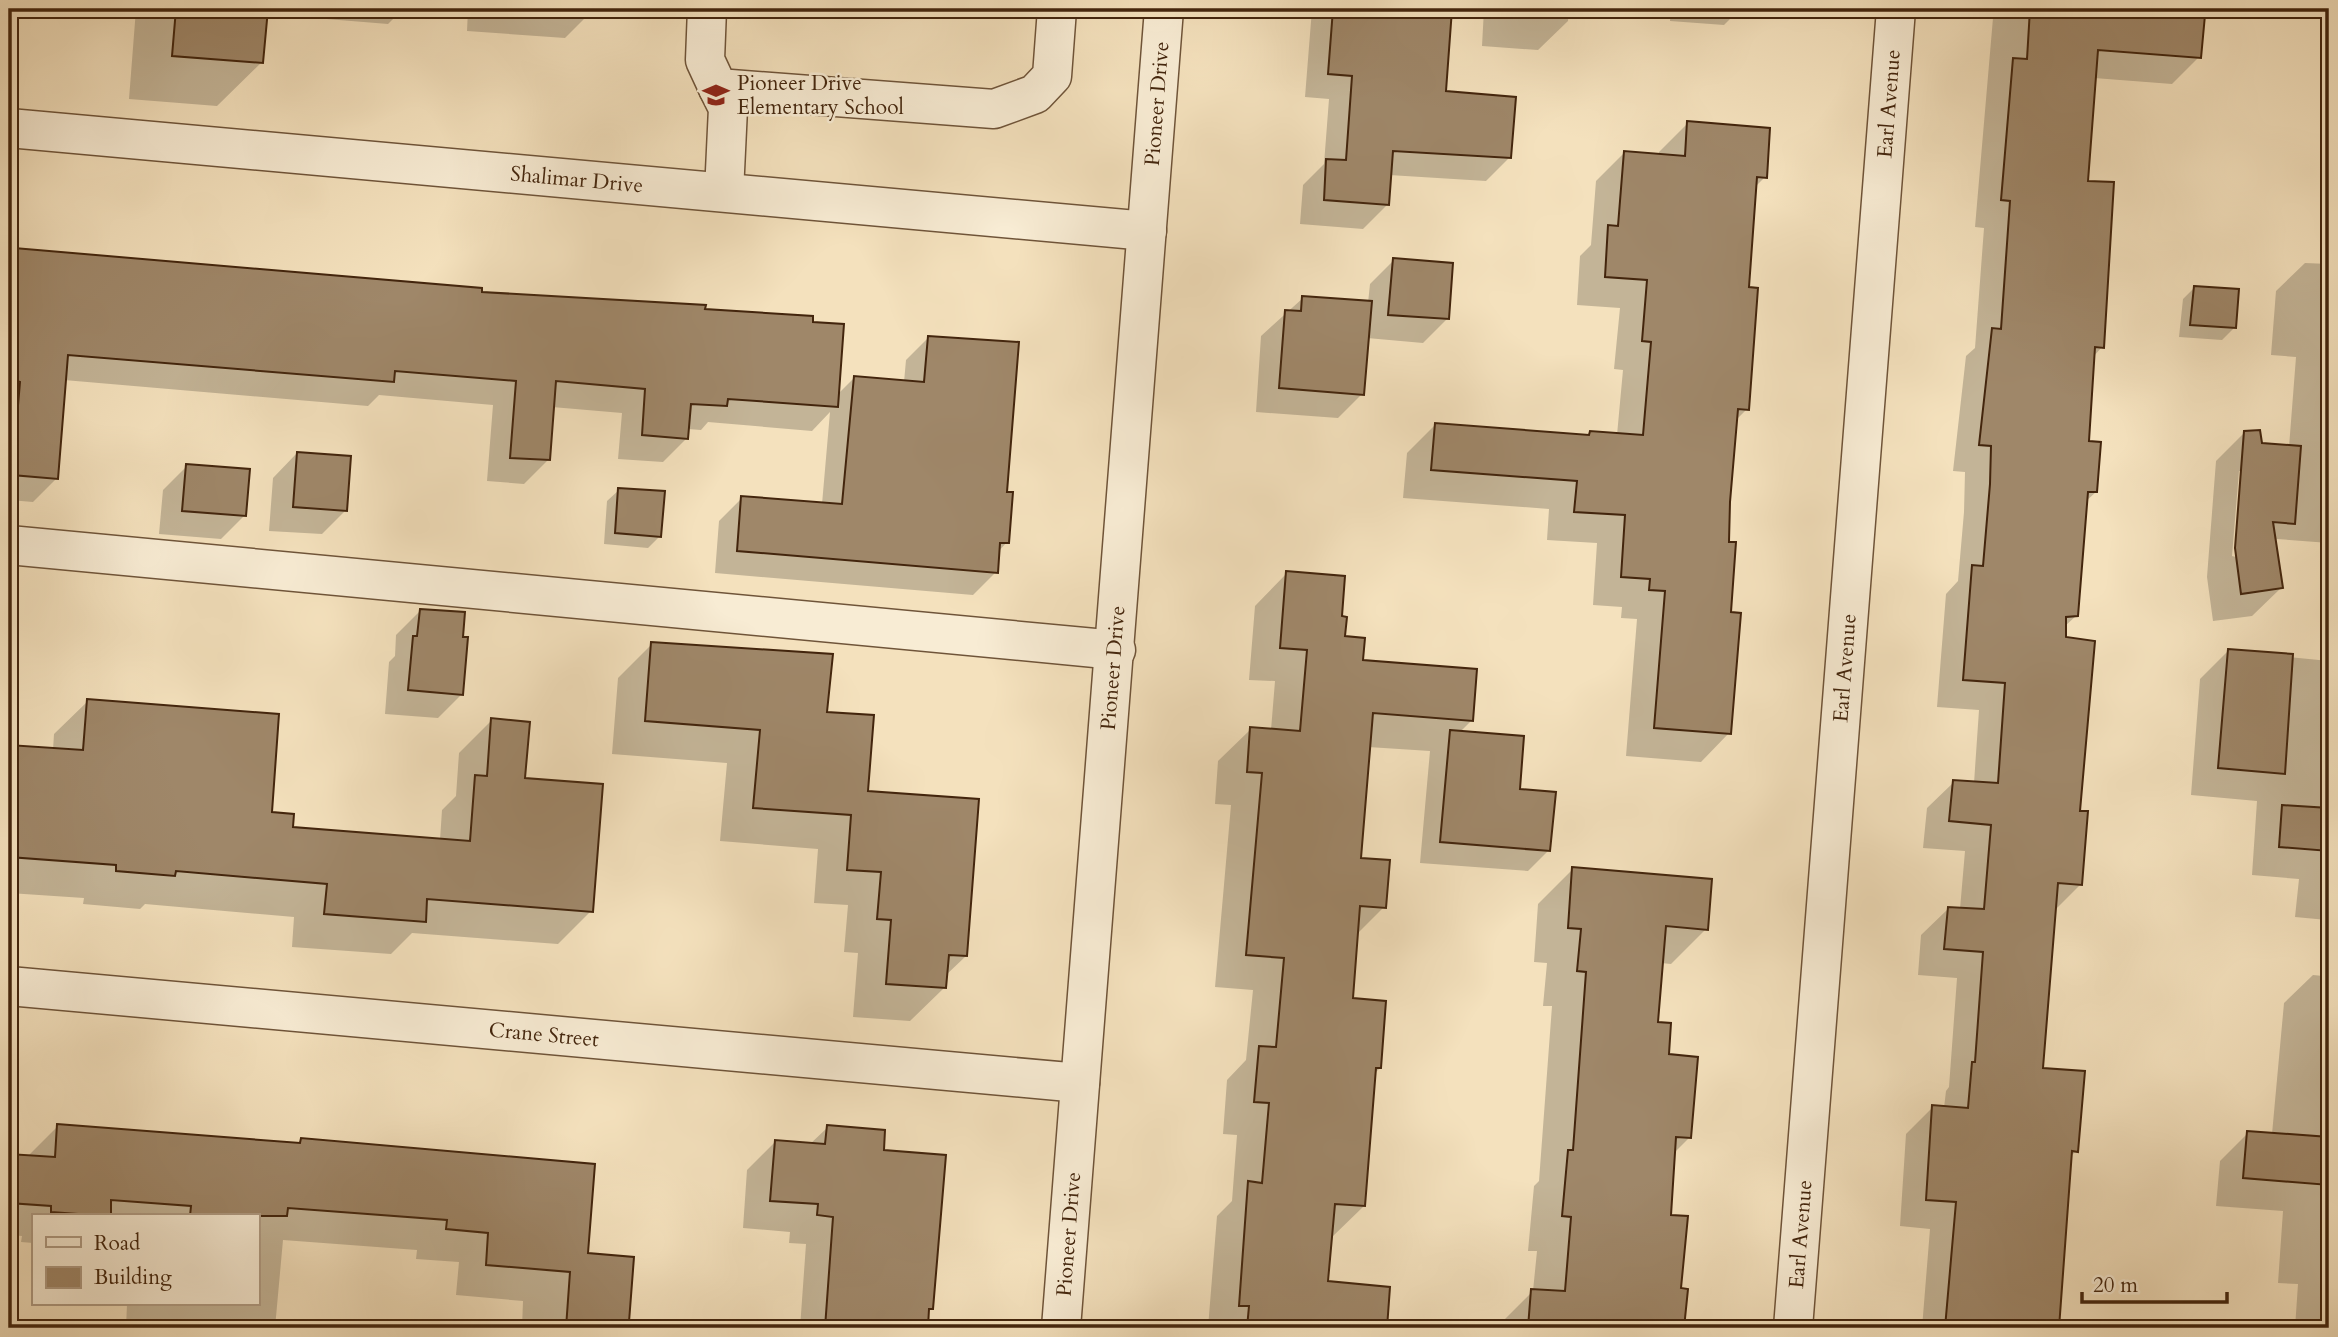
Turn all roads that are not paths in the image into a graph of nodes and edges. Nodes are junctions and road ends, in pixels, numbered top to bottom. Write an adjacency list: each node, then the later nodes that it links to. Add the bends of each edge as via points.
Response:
1 (707, 9): 5 (street, via 705,61)
2 (1057, 9): 5 (street, via 1052,76 1035,94 994,109)
3 (1164, 9): 8 (street, Pioneer Drive)
4 (1896, 9): 14 (street, Earl Avenue)
5 (718, 88): 7 (street, via 728,108)
6 (9, 128): 7 (street, Shalimar Drive)
7 (724, 192): 8 (street, Shalimar Drive)
8 (1147, 230): 10 (street, Pioneer Drive)
9 (9, 545): 10 (street)
10 (1116, 650): 12 (street, Pioneer Drive)
11 (9, 986): 12 (street, Crane Street)
12 (1080, 1083): 13 (street, Pioneer Drive)
13 (1061, 1328)
14 (1793, 1328)

